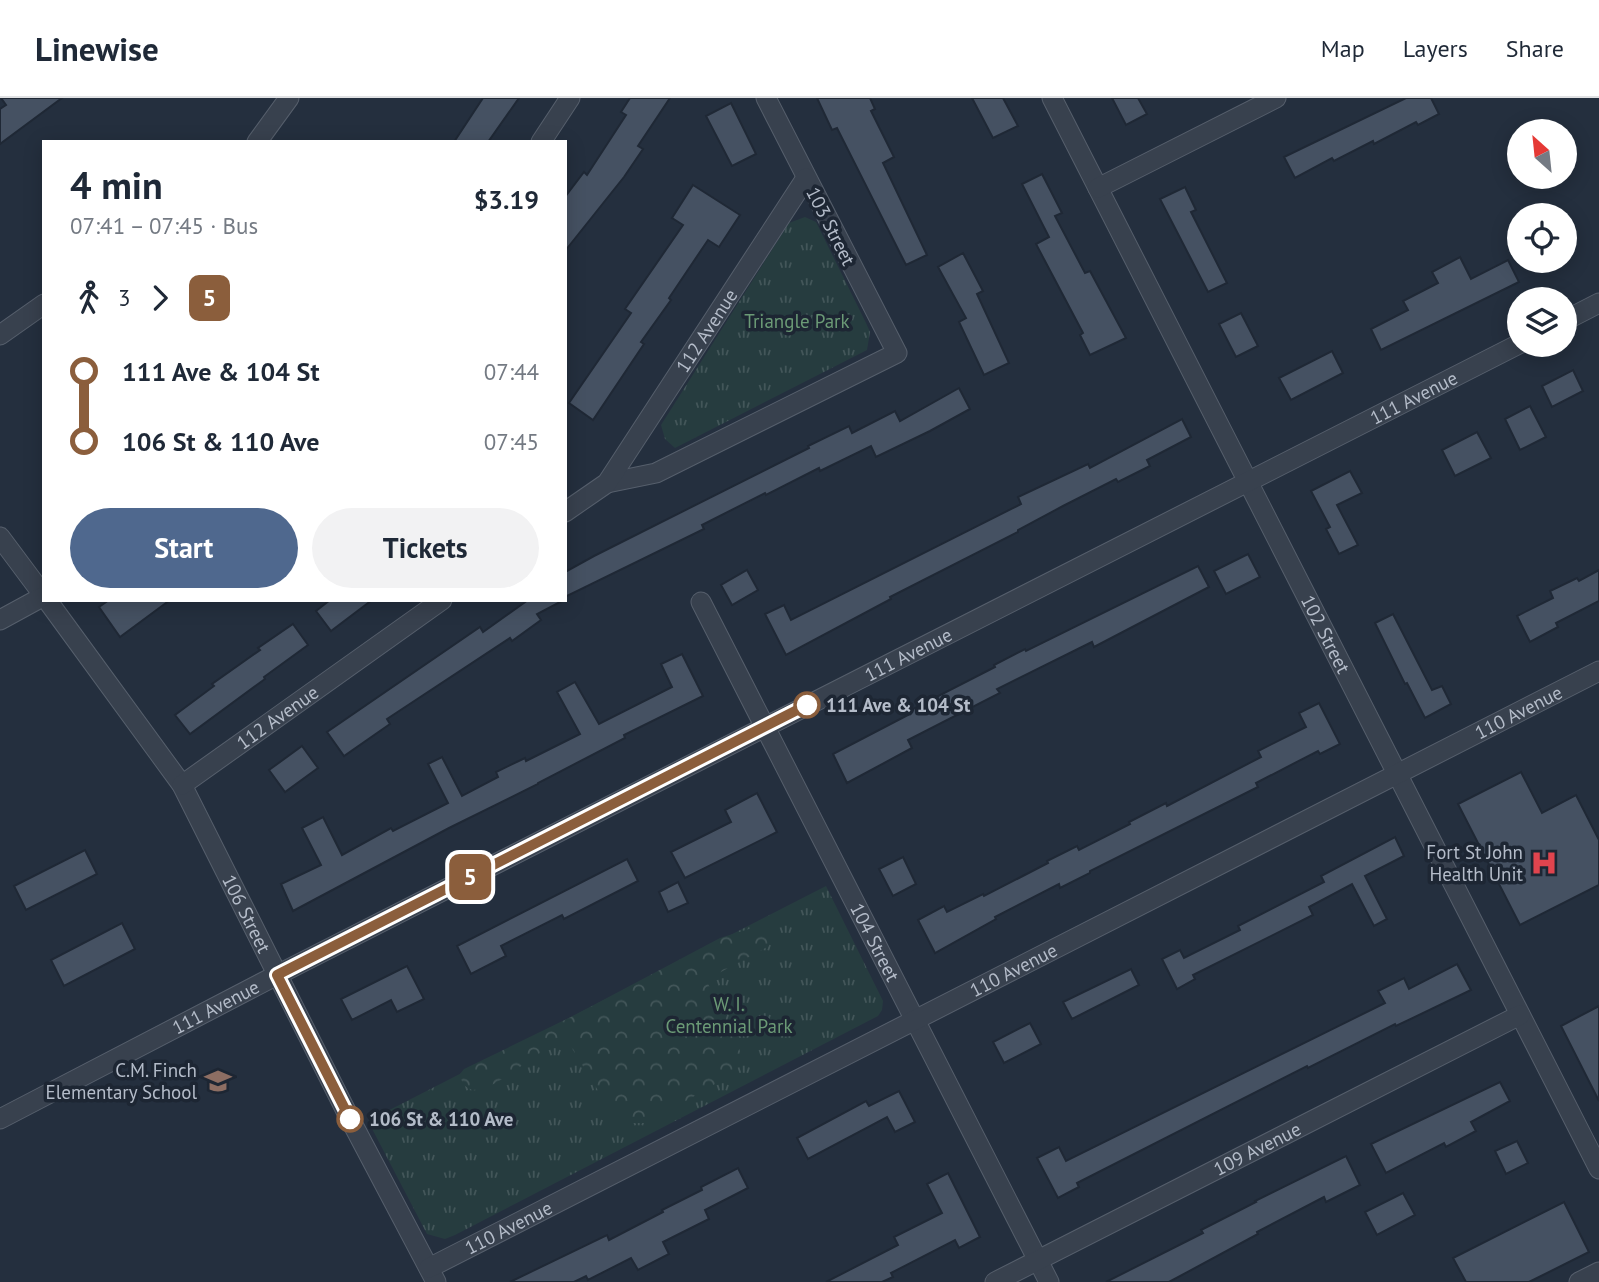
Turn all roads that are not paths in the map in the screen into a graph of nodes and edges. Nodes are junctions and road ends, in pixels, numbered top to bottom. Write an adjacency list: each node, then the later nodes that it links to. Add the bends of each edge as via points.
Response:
1 (289, 98): 6 (street)
2 (570, 98): 7 (street)
3 (766, 98): 8 (street, 103 Street)
4 (1052, 98): 9 (street, 102 Street)
5 (1276, 98): 9 (street)
6 (258, 140)
7 (542, 140)
8 (806, 178): 15 (street, 103 Street); 17 (street, 112 Avenue)
9 (1098, 188): 16 (street, 102 Street)
10 (1599, 303): 12 (street)
11 (42, 305): 13 (street)
12 (1577, 314)
13 (0, 335)
14 (1507, 350): 16 (street, 111 Avenue)
15 (897, 353): 17 (street, 112 Avenue, via 656,473)
16 (1248, 482): 27 (street, 111 Avenue); 28 (street, 102 Street)
17 (607, 483): 18 (street, 112 Avenue)
18 (567, 511)
19 (0, 537): 20 (street, 106 Street)
20 (42, 594)
21 (42, 599): 25 (street)
22 (48, 602): 29 (street, 106 Street)
23 (439, 602): 29 (street, 112 Avenue)
24 (701, 602): 27 (street, 104 Street)
25 (0, 620)
26 (1599, 671): 28 (street, 110 Avenue)
27 (765, 727): 30 (street, 111 Avenue); 32 (street, 104 Street)
28 (1395, 774): 31 (street, 102 Street); 32 (street, 110 Avenue)
29 (182, 785): 30 (street, 106 Street)
30 (277, 975): 33 (street, 111 Avenue); 37 (street, 106 Street)
31 (1520, 1015): 34 (street, 102 Street); 35 (street, 109 Avenue)
32 (916, 1020): 35 (street, 104 Street); 37 (street, 110 Avenue)
33 (0, 1119)
34 (1599, 1168)
35 (1038, 1260): 38 (street, 109 Avenue); 39 (street, 104 Street)
36 (1599, 1272): 40 (street)
37 (432, 1275)
38 (995, 1282)
39 (1049, 1282)
40 (1579, 1282)

